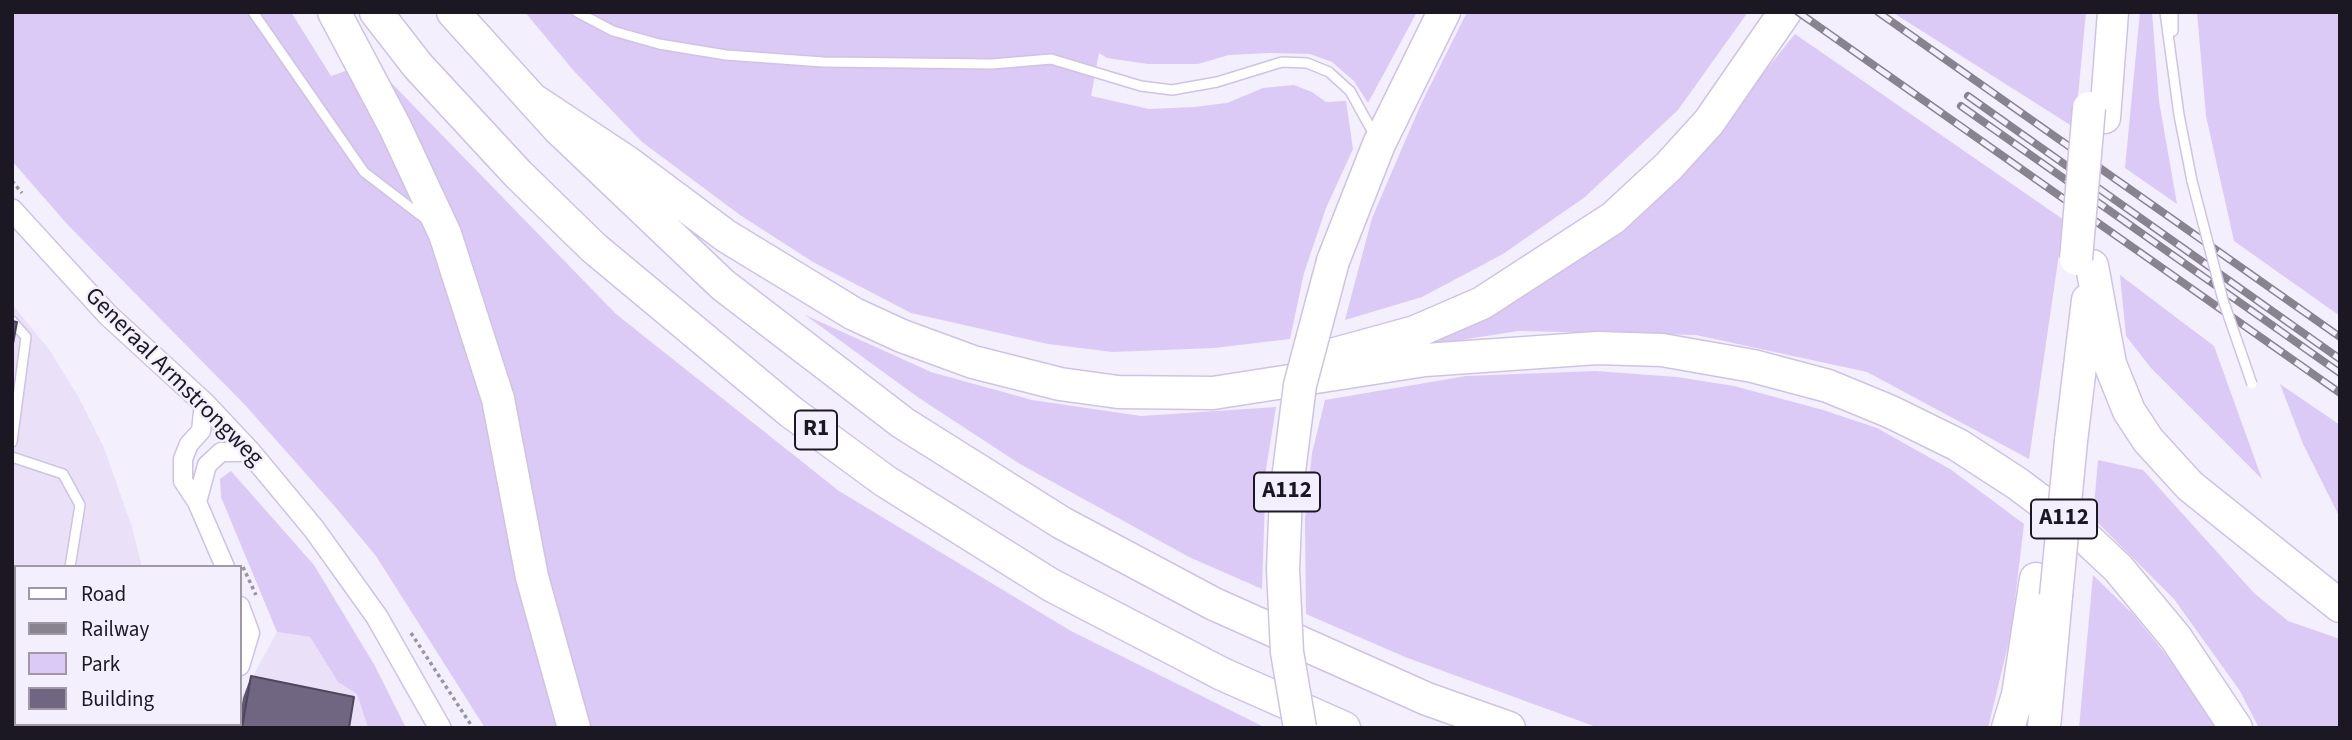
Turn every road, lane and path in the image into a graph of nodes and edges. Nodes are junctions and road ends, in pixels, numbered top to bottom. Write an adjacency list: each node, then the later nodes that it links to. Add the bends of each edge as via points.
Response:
1 (253, 12): 17 (lane, via 364,172)
2 (334, 12): 17 (highway, via 401,139)
3 (376, 12): 43 (highway, R1, via 427,76 517,174 678,321 791,412 896,488 1051,585 1222,674)
4 (453, 12): 13 (highway, R1)
5 (577, 12): 15 (lane, via 636,38 726,55 823,62 1051,59 1141,86 1172,90 1282,62 1307,63 1329,72 1350,91)
6 (1444, 12): 15 (highway, A112)
7 (1785, 12): 21 (highway, via 1709,122 1668,167 1613,218 1482,303 1360,349 1211,383)
8 (2099, 12): 14 (highway)
9 (2113, 12): 14 (highway, A112)
10 (2165, 12): 12 (lane)
11 (2173, 12): 12 (lane)
12 (2173, 71): 20 (lane, bridge, via 2192,181 2223,300)
13 (535, 101): 21 (highway, via 726,236 855,314 974,362 1060,384); 44 (highway, R1, via 635,204 723,285 903,423 1062,523 1214,604 1427,699)
14 (2097, 113): 18 (highway, A112)
15 (1379, 144): 42 (highway, A112, bridge, via 1333,261 1300,385 1286,495 1283,569 1287,652)
16 (12, 210): 22 (street, Generaal Armstrongweg, via 108,315)
17 (444, 234): 33 (highway, via 498,400)
18 (2084, 262): 34 (highway, A112, bridge); 36 (highway, via 2110,364 2129,411 2148,440 2190,486)
19 (12, 321): 25 (lane, via 26,337)
20 (2252, 384)
21 (1152, 391): 47 (highway, via 1213,393 1426,360 1597,348 1688,355 1828,386 1958,446 2071,524 2118,568 2176,638)
22 (204, 403): 23 (street, Generaal Armstrongweg); 24 (street)
23 (224, 425): 24 (street); 26 (street); 27 (street, Generaal Armstrongweg)
24 (201, 431): 29 (street, via 183,459 183,481)
25 (12, 442)
26 (221, 452): 27 (street); 29 (street, via 207,465)
27 (250, 452): 39 (street, Generaal Armstrongweg, via 350,575)
28 (12, 457): 31 (lane, via 63,474 80,505)
29 (197, 502): 30 (street)
30 (233, 564)
31 (70, 565)
32 (242, 577): 35 (path)
33 (531, 577): 40 (highway, via 537,645); 41 (highway)
34 (2046, 587): 45 (highway); 46 (highway, A112)
35 (256, 597)
36 (2340, 606)
37 (242, 611): 38 (street, via 250,633)
38 (242, 659)
39 (440, 728)
40 (559, 728)
41 (574, 728)
42 (1300, 728)
43 (1344, 728)
44 (1509, 728)
45 (2008, 728)
46 (2044, 728)
47 (2236, 728)

